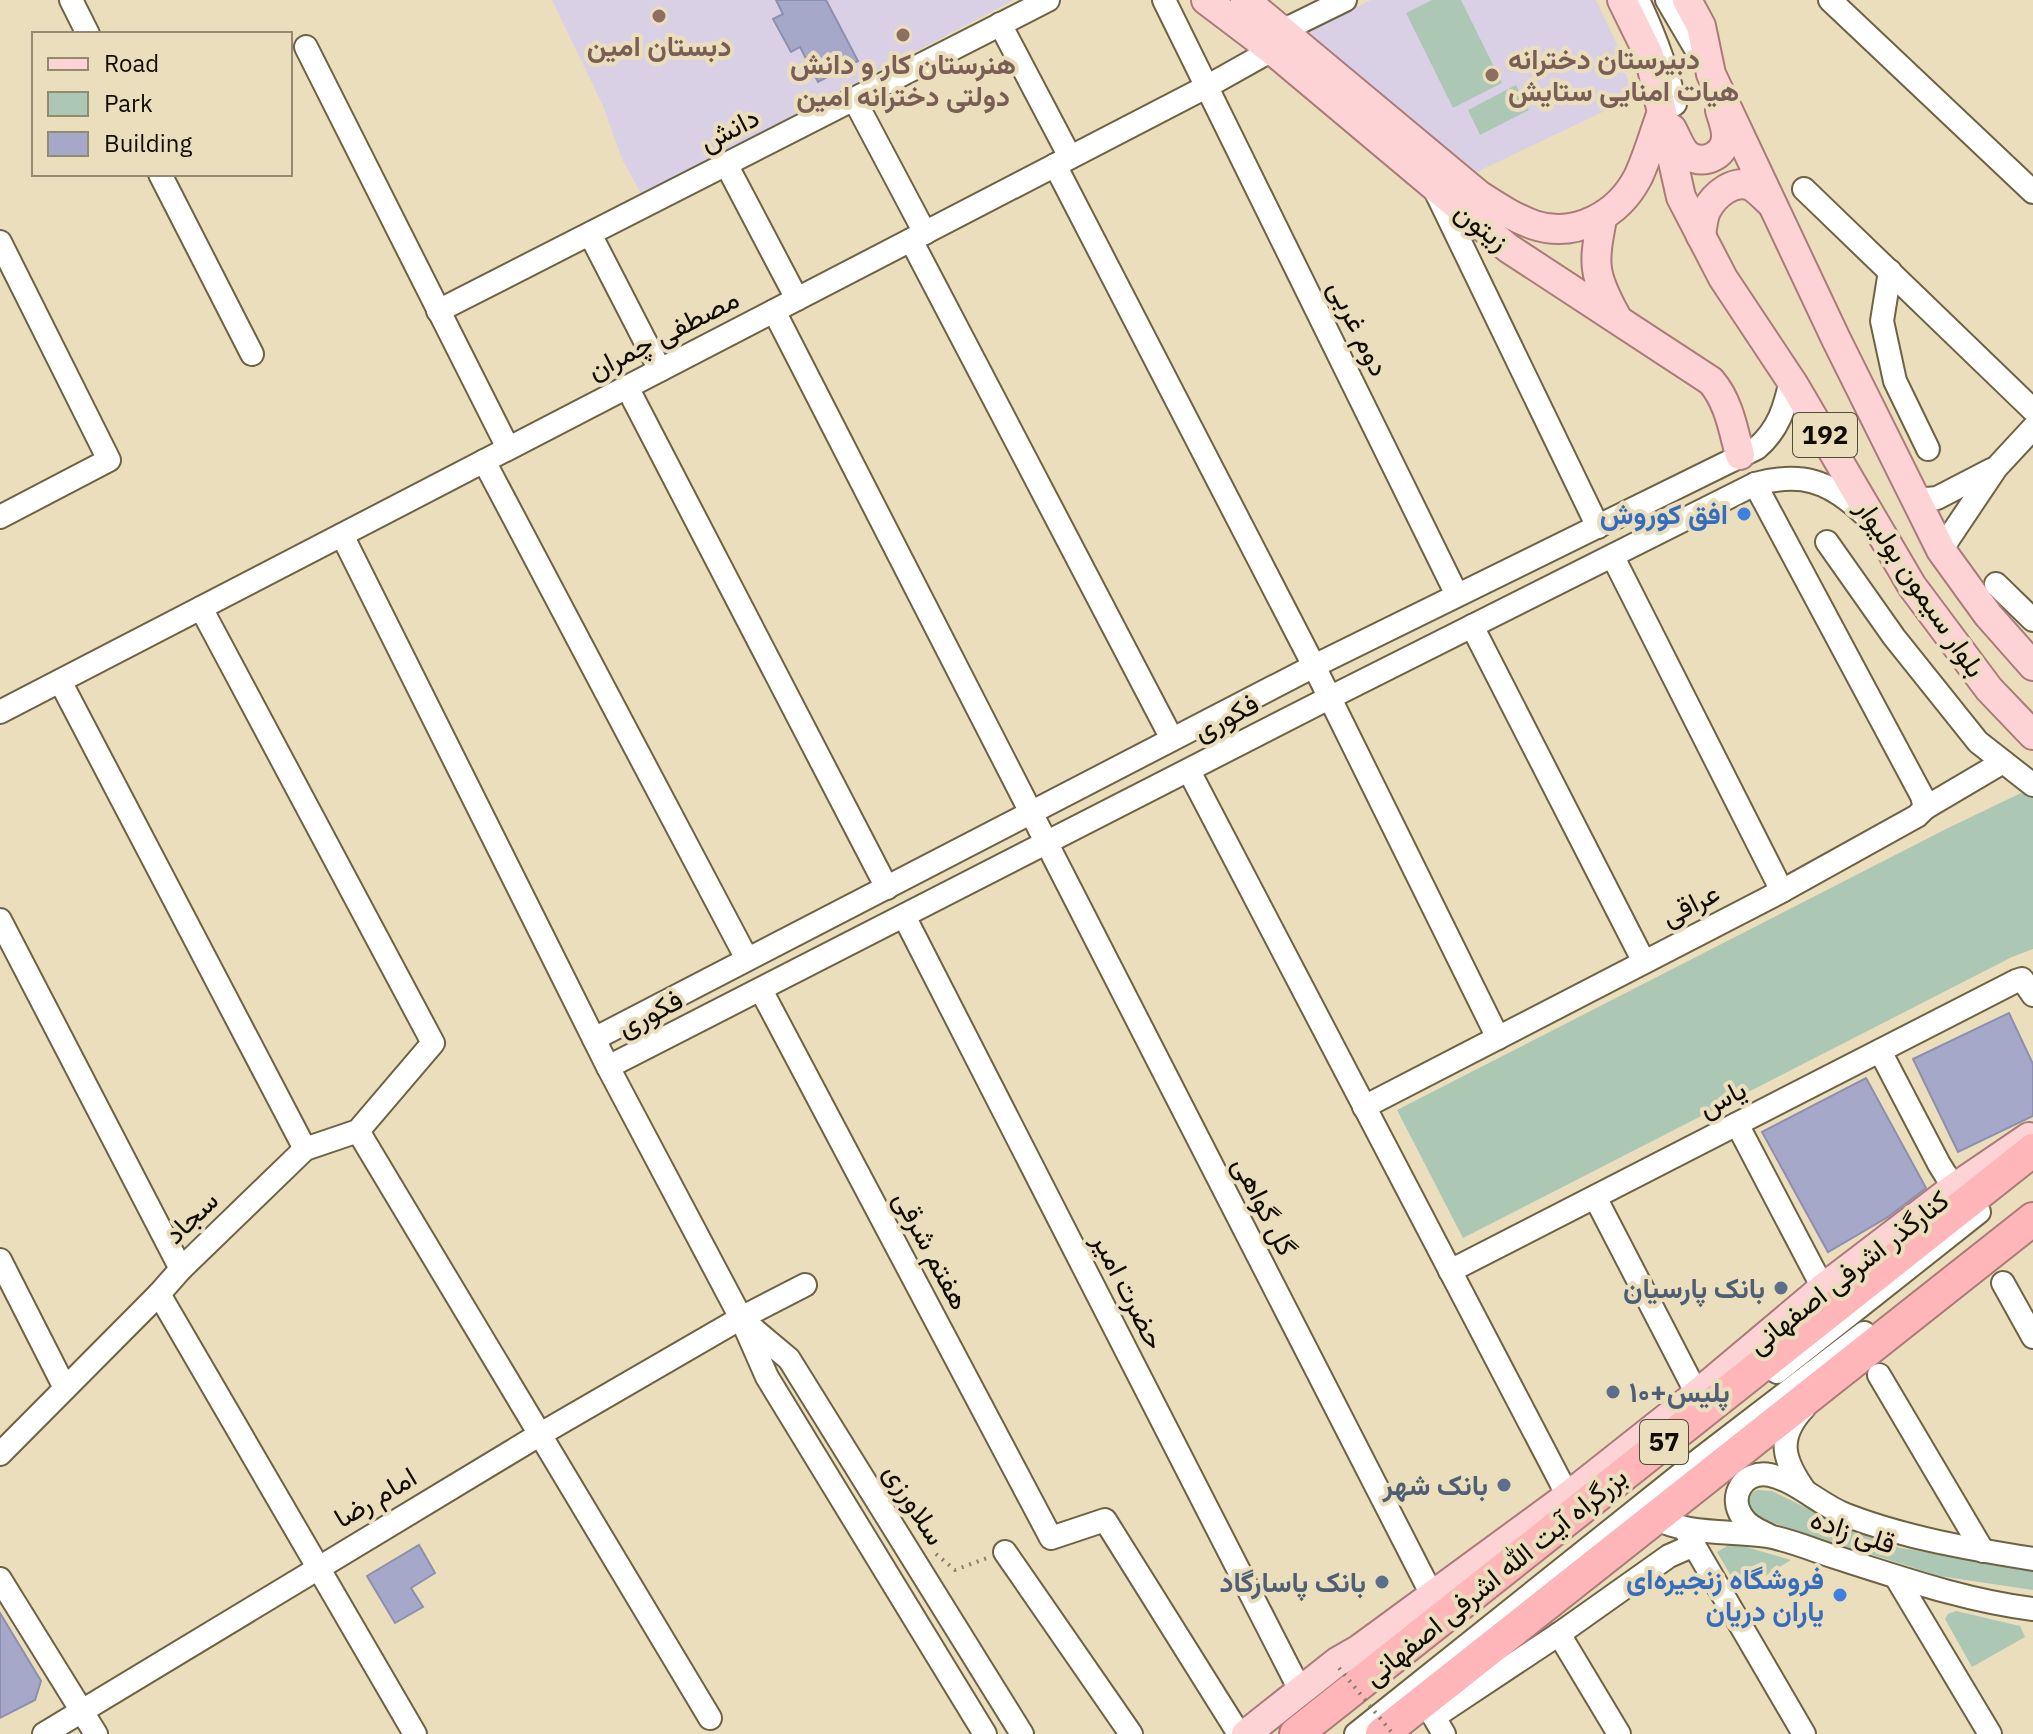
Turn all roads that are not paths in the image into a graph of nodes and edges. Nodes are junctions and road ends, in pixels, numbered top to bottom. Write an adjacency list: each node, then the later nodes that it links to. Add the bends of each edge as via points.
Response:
1 (71, 0): 13 (street)
2 (1048, 0): 12 (street, دانش)
3 (1164, 0): 17 (street, دوم غربی)
4 (1206, 0): 14 (main road, زیتون)
5 (1245, 0): 14 (main road, زیتون)
6 (1345, 0): 14 (street, مصطفی چمران)
7 (1622, 0): 19 (main road, بلوار سیمون بولیوار / 192, via 1649,55)
8 (1638, 0): 19 (street, via 1669,75 1675,104)
9 (1667, 0): 16 (street)
10 (1687, 0): 16 (main road, بلوار سیمون بولیوار / 192, via 1701,26)
11 (1830, 0): 25 (street)
12 (1000, 24): 18 (street, دانش); 20 (street)
13 (87, 32)
14 (1278, 40): 17 (street, مصطفی چمران); 23 (main road, زیتون); 27 (main road, زیتون, via 1506,212 1536,226 1567,228)
15 (306, 47): 34 (street)
16 (1711, 74): 19 (main road, via 1726,136 1716,156 1701,160 1686,154); 26 (main road, بلوار سیمون بولیوار / 192)
17 (1208, 86): 20 (street, مصطفی چمران); 58 (street, دوم غربی)
18 (854, 99): 21 (street, دانش); 29 (street)
19 (1662, 111): 27 (main road, via 1638,177); 30 (main road, بلوار سیمون بولیوار / 192, via 1681,197)
20 (1063, 161): 29 (street, مصطفی چمران); 62 (street)
21 (726, 164): 28 (street, دانش); 33 (street)
22 (161, 176): 37 (street)
23 (1433, 187): 36 (main road, زیتون, via 1508,248); 52 (street)
24 (1804, 189): 32 (street)
25 (2033, 192)
26 (1775, 208): 30 (main road, via 1751,186 1738,184 1714,198); 49 (main road, بلوار سیمون بولیوار / 192)
27 (1602, 219): 36 (main road, via 1594,266)
28 (590, 234): 34 (street, دانش); 38 (street)
29 (918, 236): 33 (street, مصطفی چمران); 68 (street)
30 (1701, 236): 39 (main road, بلوار سیمون بولیوار / 192)
31 (0, 242): 50 (street, via 109,460)
32 (1890, 271): 41 (street); 44 (street, via 1882,321 1895,381)
33 (797, 299): 35 (street, مصطفی چمران)
34 (438, 311): 43 (street)
35 (774, 311): 38 (street, مصطفی چمران); 73 (street, گل گواهی)
36 (1616, 316): 45 (main road, زیتون, via 1721,392)
37 (252, 354)
38 (660, 370): 40 (street, مصطفی چمران)
39 (1791, 380): 45 (street, فکوری, via 1783,415 1771,436); 51 (main road, بلوار سیمون بولیوار / 192)
40 (627, 387): 43 (street, مصطفی چمران); 75 (street)
41 (2033, 410)
42 (2033, 428): 47 (street)
43 (508, 448): 46 (street, مصطفی چمران)
44 (1928, 449)
45 (1740, 455): 52 (street, فکوری)
46 (484, 461): 53 (street, مصطفی چمران); 79 (street)
47 (1996, 468): 49 (street, via 1937,498); 55 (street)
48 (1755, 484): 51 (street, فکوری, via 1781,477 1830,487); 56 (street, فکوری); 72 (street)
49 (1917, 500): 55 (main road, بلوار سیمون بولیوار / 192)
50 (0, 517)
51 (1873, 522): 67 (main road, بلوار سیمون بولیوار / 192, via 1950,640)
52 (1598, 527): 58 (street, فکوری)
53 (342, 535): 59 (street, مصطفی چمران); 84 (street, سلاورزی)
54 (1827, 542): 69 (street, via 1894,637 1978,742)
55 (1941, 550): 63 (main road, بلوار سیمون بولیوار / 192)
56 (1613, 557): 61 (street, فکوری); 76 (street)
57 (1996, 584): 60 (street)
58 (1457, 595): 62 (street, فکوری)
59 (201, 608): 64 (street, مصطفی چمران); 89 (street, via 433,1043)
60 (2033, 620)
61 (1472, 626): 65 (street, فکوری); 80 (street)
62 (1314, 666): 65 (street); 68 (street, فکوری)
63 (2033, 666)
64 (60, 681): 66 (street, مصطفی چمران); 91 (street)
65 (1329, 698): 70 (street, فکوری); 83 (street)
66 (0, 712)
67 (2033, 735)
68 (1172, 739): 73 (street, فکوری)
69 (2003, 762): 71 (street); 72 (street, عراقی)
70 (1189, 771): 74 (street, فکوری); 87 (street)
71 (2033, 785)
72 (1925, 808): 76 (street, عراقی)
73 (1030, 815): 74 (street, گل گواهی); 75 (street, فکوری)
74 (1045, 843): 77 (street, فکوری); 123 (street, گل گواهی)
75 (887, 888): 79 (street, فکوری)
76 (1782, 891): 80 (street, عراقی)
77 (904, 916): 82 (street, فکوری); 126 (street, حضرت امیر)
78 (0, 920): 99 (street)
79 (747, 959): 84 (street, فکوری)
80 (1644, 962): 83 (street, عراقی)
81 (2027, 987): 85 (street, یاس)
82 (761, 990): 86 (street, فکوری); 136 (street, هفتم شرقی, via 1051,1538 1105,1520)
83 (1498, 1038): 87 (street, عراقی)
84 (594, 1039): 86 (street, سلاورزی)
85 (1880, 1051): 88 (street, یاس); 94 (street)
86 (608, 1067): 105 (street, سلاورزی)
87 (1364, 1107): 100 (street)
88 (1737, 1124): 95 (street, یاس); 103 (street)
89 (358, 1131): 91 (street, سجاد); 111 (street)
90 (2033, 1135): 94 (main road, کنارگذر اشرفی اصفهانی)
91 (305, 1149): 99 (street, سجاد)
92 (2033, 1150): 138 (highway, بزرگراه آیت الله اشرفی اصفهانی / 57)
93 (2033, 1169): 139 (street)
94 (1954, 1188): 103 (main road, کنارگذر اشرفی اصفهانی)
95 (1595, 1197): 100 (street, یاس); 110 (street)
96 (2033, 1201): 140 (street)
97 (2033, 1219): 108 (highway, بزرگراه آیت الله اشرفی اصفهانی / 57)
98 (0, 1260): 109 (street)
99 (181, 1269): 104 (street, سجاد)
100 (1450, 1271): 114 (street)
101 (2003, 1283): 106 (street)
102 (805, 1285): 105 (street, امام رضا)
103 (1823, 1288): 110 (main road, کنارگذر اشرفی اصفهانی)
104 (159, 1294): 109 (street, سجاد); 120 (street)
105 (741, 1318): 111 (street, امام رضا); 133 (street, سلاورزی, via 767,1377); 134 (street, سلاورزی, via 789,1359)
106 (2033, 1337)
107 (1879, 1375): 117 (street)
108 (1827, 1383): 113 (street, قلی زاده, via 1798,1414 1784,1448); 115 (highway, بزرگراه آیت الله اشرفی اصفهانی / 57)
109 (65, 1388): 112 (street, سجاد)
110 (1697, 1394): 114 (main road, کنارگذر اشرفی اصفهانی)
111 (539, 1435): 120 (street, امام رضا); 128 (street)
112 (0, 1454)
113 (1808, 1495): 116 (street, via 1771,1475 1754,1474 1744,1481 1737,1498 1741,1516); 117 (street, قلی زاده, via 1845,1515 1891,1530)
114 (1568, 1496): 123 (main road, کنارگذر اشرفی اصفهانی)
115 (1677, 1530): 116 (street, قلی زاده); 125 (street, via 1669,1556); 141 (highway, بزرگراه آیت الله اشرفی اصفهانی / 57); 143 (street)
116 (1769, 1536): 121 (street, قلی زاده)
117 (1983, 1551): 119 (street, قلی زاده)
118 (1005, 1552): 135 (street)
119 (2033, 1559)
120 (317, 1567): 127 (street, امام رضا); 132 (street)
121 (1896, 1577): 124 (street, قلی زاده); 144 (street)
122 (0, 1579): 127 (street)
123 (1432, 1595): 126 (main road, کنارگذر اشرفی اصفهانی)
124 (2033, 1609)
125 (1559, 1634): 129 (street); 142 (street)
126 (1301, 1692): 137 (main road, کنارگذر اشرفی اصفهانی)
127 (82, 1712): 130 (street, امام رضا); 131 (street)
128 (710, 1718)
129 (1439, 1725)
130 (44, 1734)
131 (96, 1734)
132 (415, 1734)
133 (985, 1734)
134 (1022, 1734)
135 (1131, 1734)
136 (1239, 1734)
137 (1246, 1734)
138 (1296, 1734)
139 (1318, 1734)
140 (1356, 1734)
141 (1382, 1734)
142 (1619, 1734)
143 (1804, 1734)
144 (1990, 1734)

